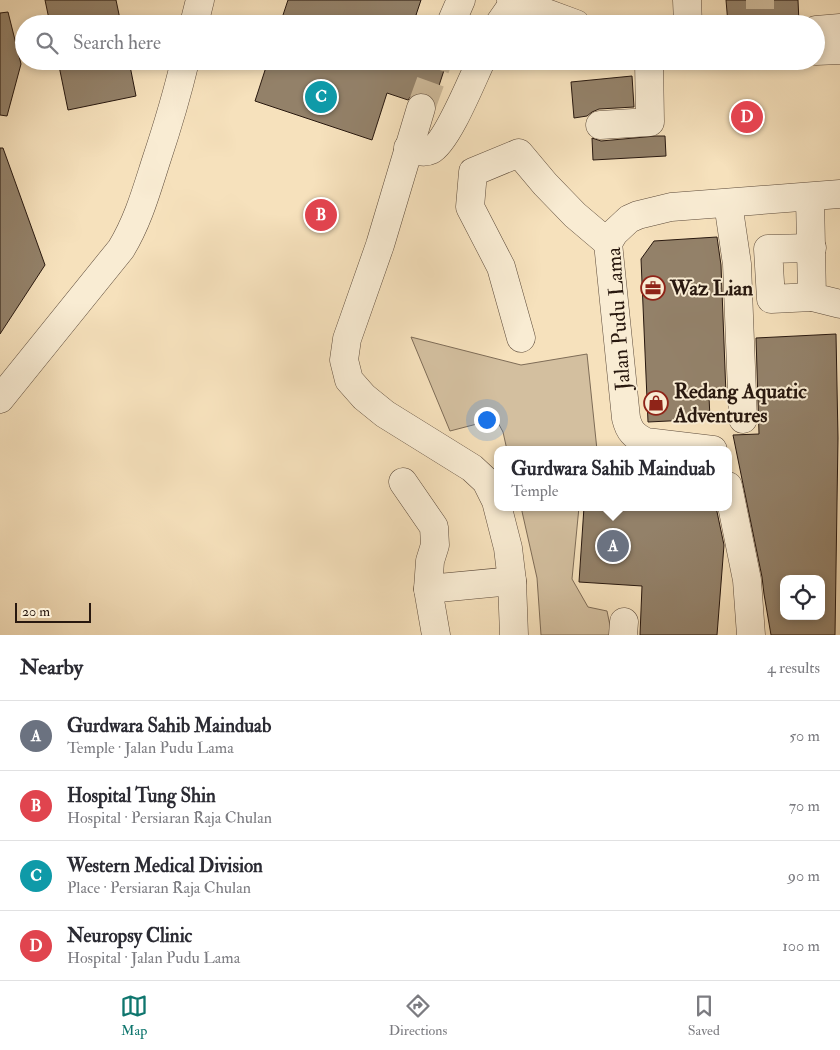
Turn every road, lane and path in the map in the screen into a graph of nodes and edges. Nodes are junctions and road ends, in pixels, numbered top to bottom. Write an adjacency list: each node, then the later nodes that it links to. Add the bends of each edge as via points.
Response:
1 (200, 0): 5 (street)
2 (461, 0): 6 (street)
3 (687, 0): 9 (street)
4 (513, 1): 7 (street); 8 (street)
5 (196, 15)
6 (454, 15)
7 (504, 15)
8 (551, 15)
9 (688, 15)
10 (840, 28): 11 (street)
11 (825, 29)
12 (840, 50): 13 (street)
13 (825, 51)
14 (183, 70): 28 (street, via 139,215 130,234)
15 (477, 70): 19 (street, via 443,138 432,149 423,152)
16 (649, 70): 18 (street, via 650,122)
17 (421, 108): 19 (street)
18 (600, 125)
19 (408, 148): 32 (street, via 380,245 347,339 344,360 349,380 364,397 385,414 472,468 486,481)
20 (840, 194): 21 (street, Jalan Pudu Lama)
21 (810, 197): 22 (street, Jalan Pudu Lama); 24 (street)
22 (728, 203): 23 (street, Jalan Pudu Lama, via 671,207 638,215 622,225); 29 (street, via 737,264)
23 (608, 243): 27 (street, via 575,215 519,153 473,172 470,207 501,267); 30 (street, Jalan Pudu Lama, via 629,428 646,442)
24 (812, 248): 25 (street); 25 (street, via 768,249 771,299)
25 (812, 297): 26 (street)
26 (840, 304)
27 (521, 338)
28 (0, 399)
29 (743, 419)
30 (680, 446)
31 (403, 482): 36 (street, via 434,527 435,545)
32 (494, 497)
33 (732, 506): 39 (street, via 747,580)
34 (499, 511): 35 (street)
35 (512, 581): 36 (street); 38 (street)
36 (428, 589): 37 (street)
37 (436, 635)
38 (514, 635)
39 (751, 635)

